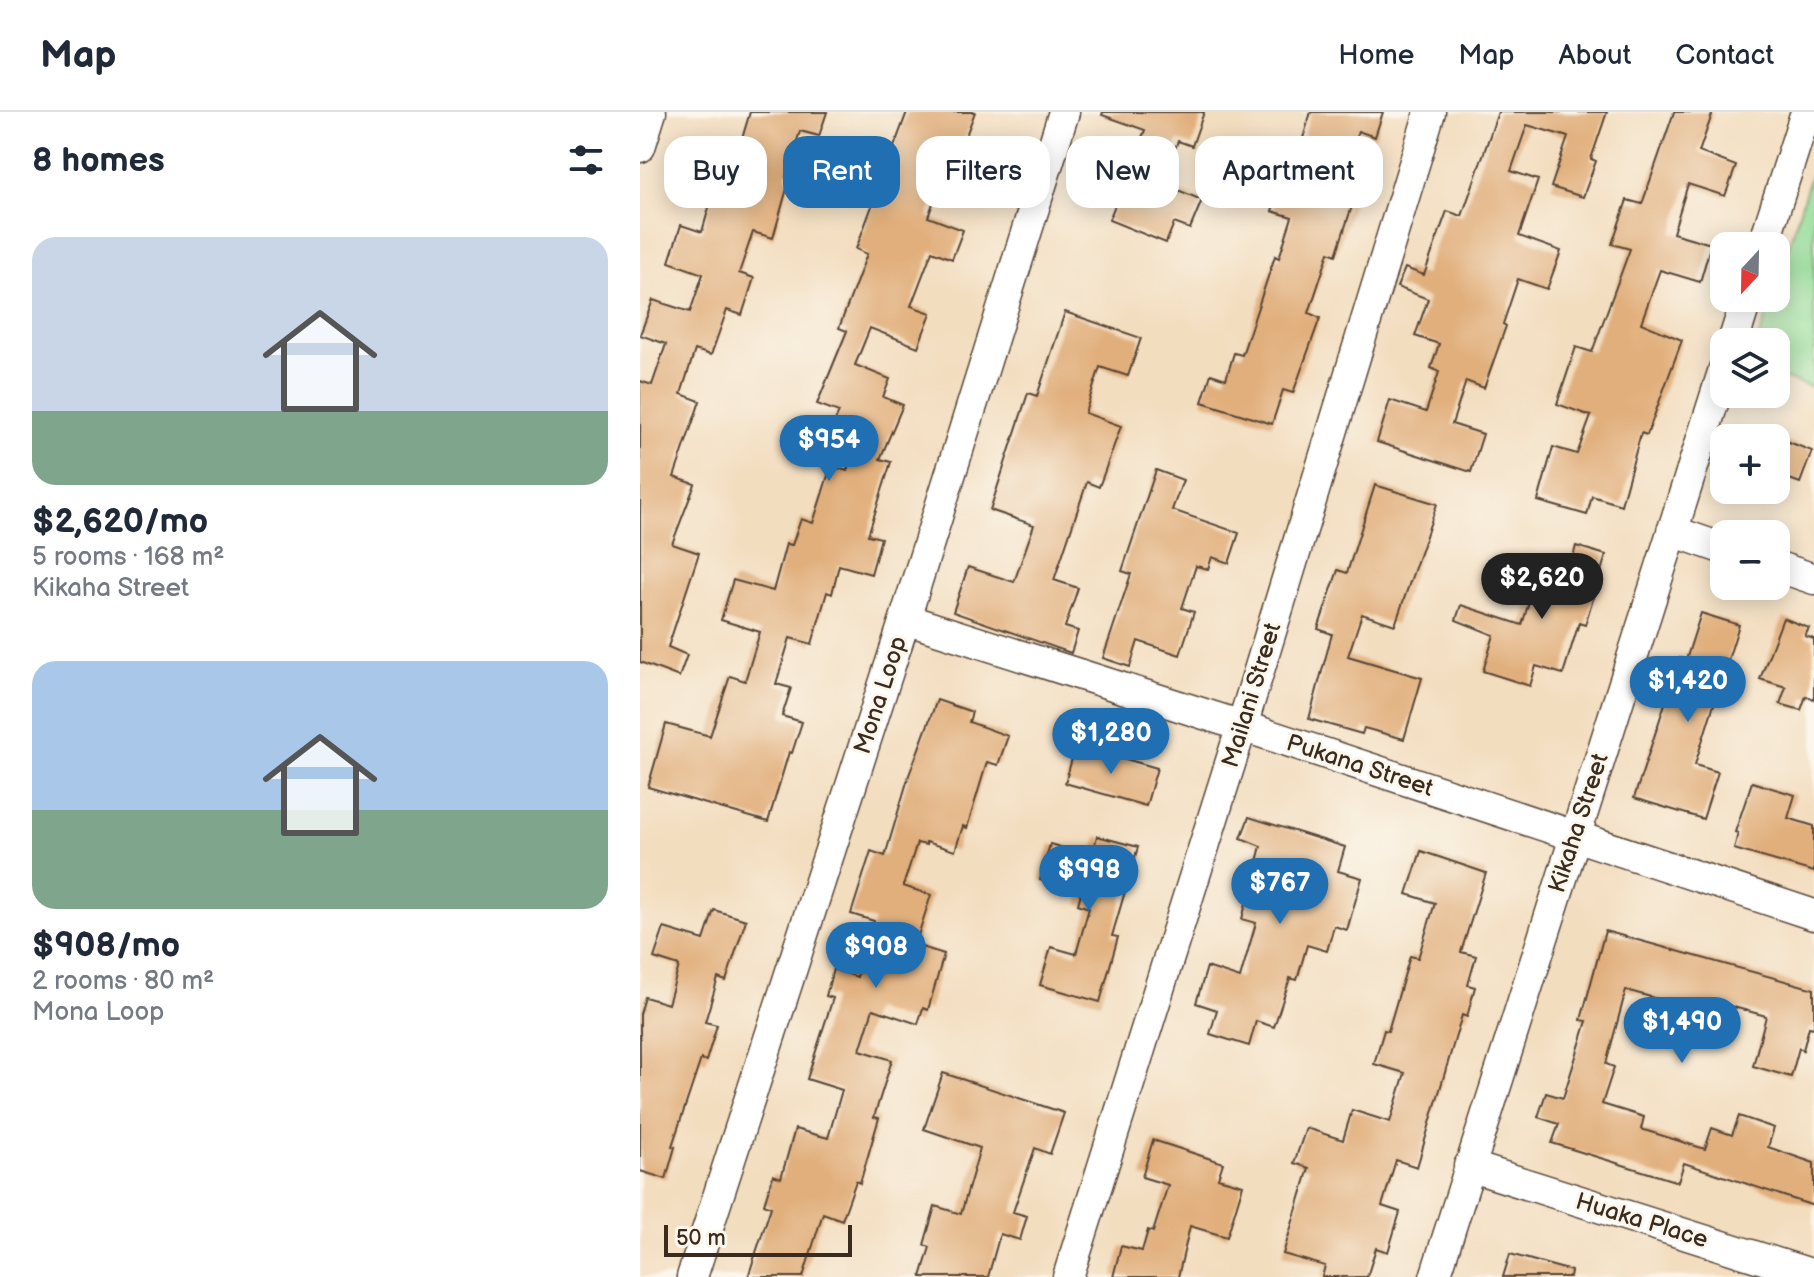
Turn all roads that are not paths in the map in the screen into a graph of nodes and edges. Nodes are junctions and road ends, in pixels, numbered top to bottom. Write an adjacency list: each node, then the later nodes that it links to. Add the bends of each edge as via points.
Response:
1 (651, 112): 5 (street)
2 (1064, 112): 12 (street, Mona Loop)
3 (1430, 112): 13 (street, Mailani Street)
4 (1806, 112): 6 (street)
5 (640, 147)
6 (1767, 232)
7 (1711, 408): 8 (street, Kikaha Street)
8 (1672, 531): 9 (street); 14 (street, Kikaha Street)
9 (1710, 544)
10 (1790, 571): 11 (street)
11 (1814, 579)
12 (905, 619): 13 (street, Pukana Street); 18 (street, Mona Loop)
13 (1242, 726): 14 (street, Pukana Street); 19 (street, Mailani Street)
14 (1574, 837): 15 (street, Pukana Street); 16 (street, Kikaha Street)
15 (1814, 915)
16 (1469, 1166): 17 (street, Huaka Place); 20 (street, Kikaha Street)
17 (1814, 1275)
18 (692, 1277)
19 (1068, 1277)
20 (1435, 1277)

